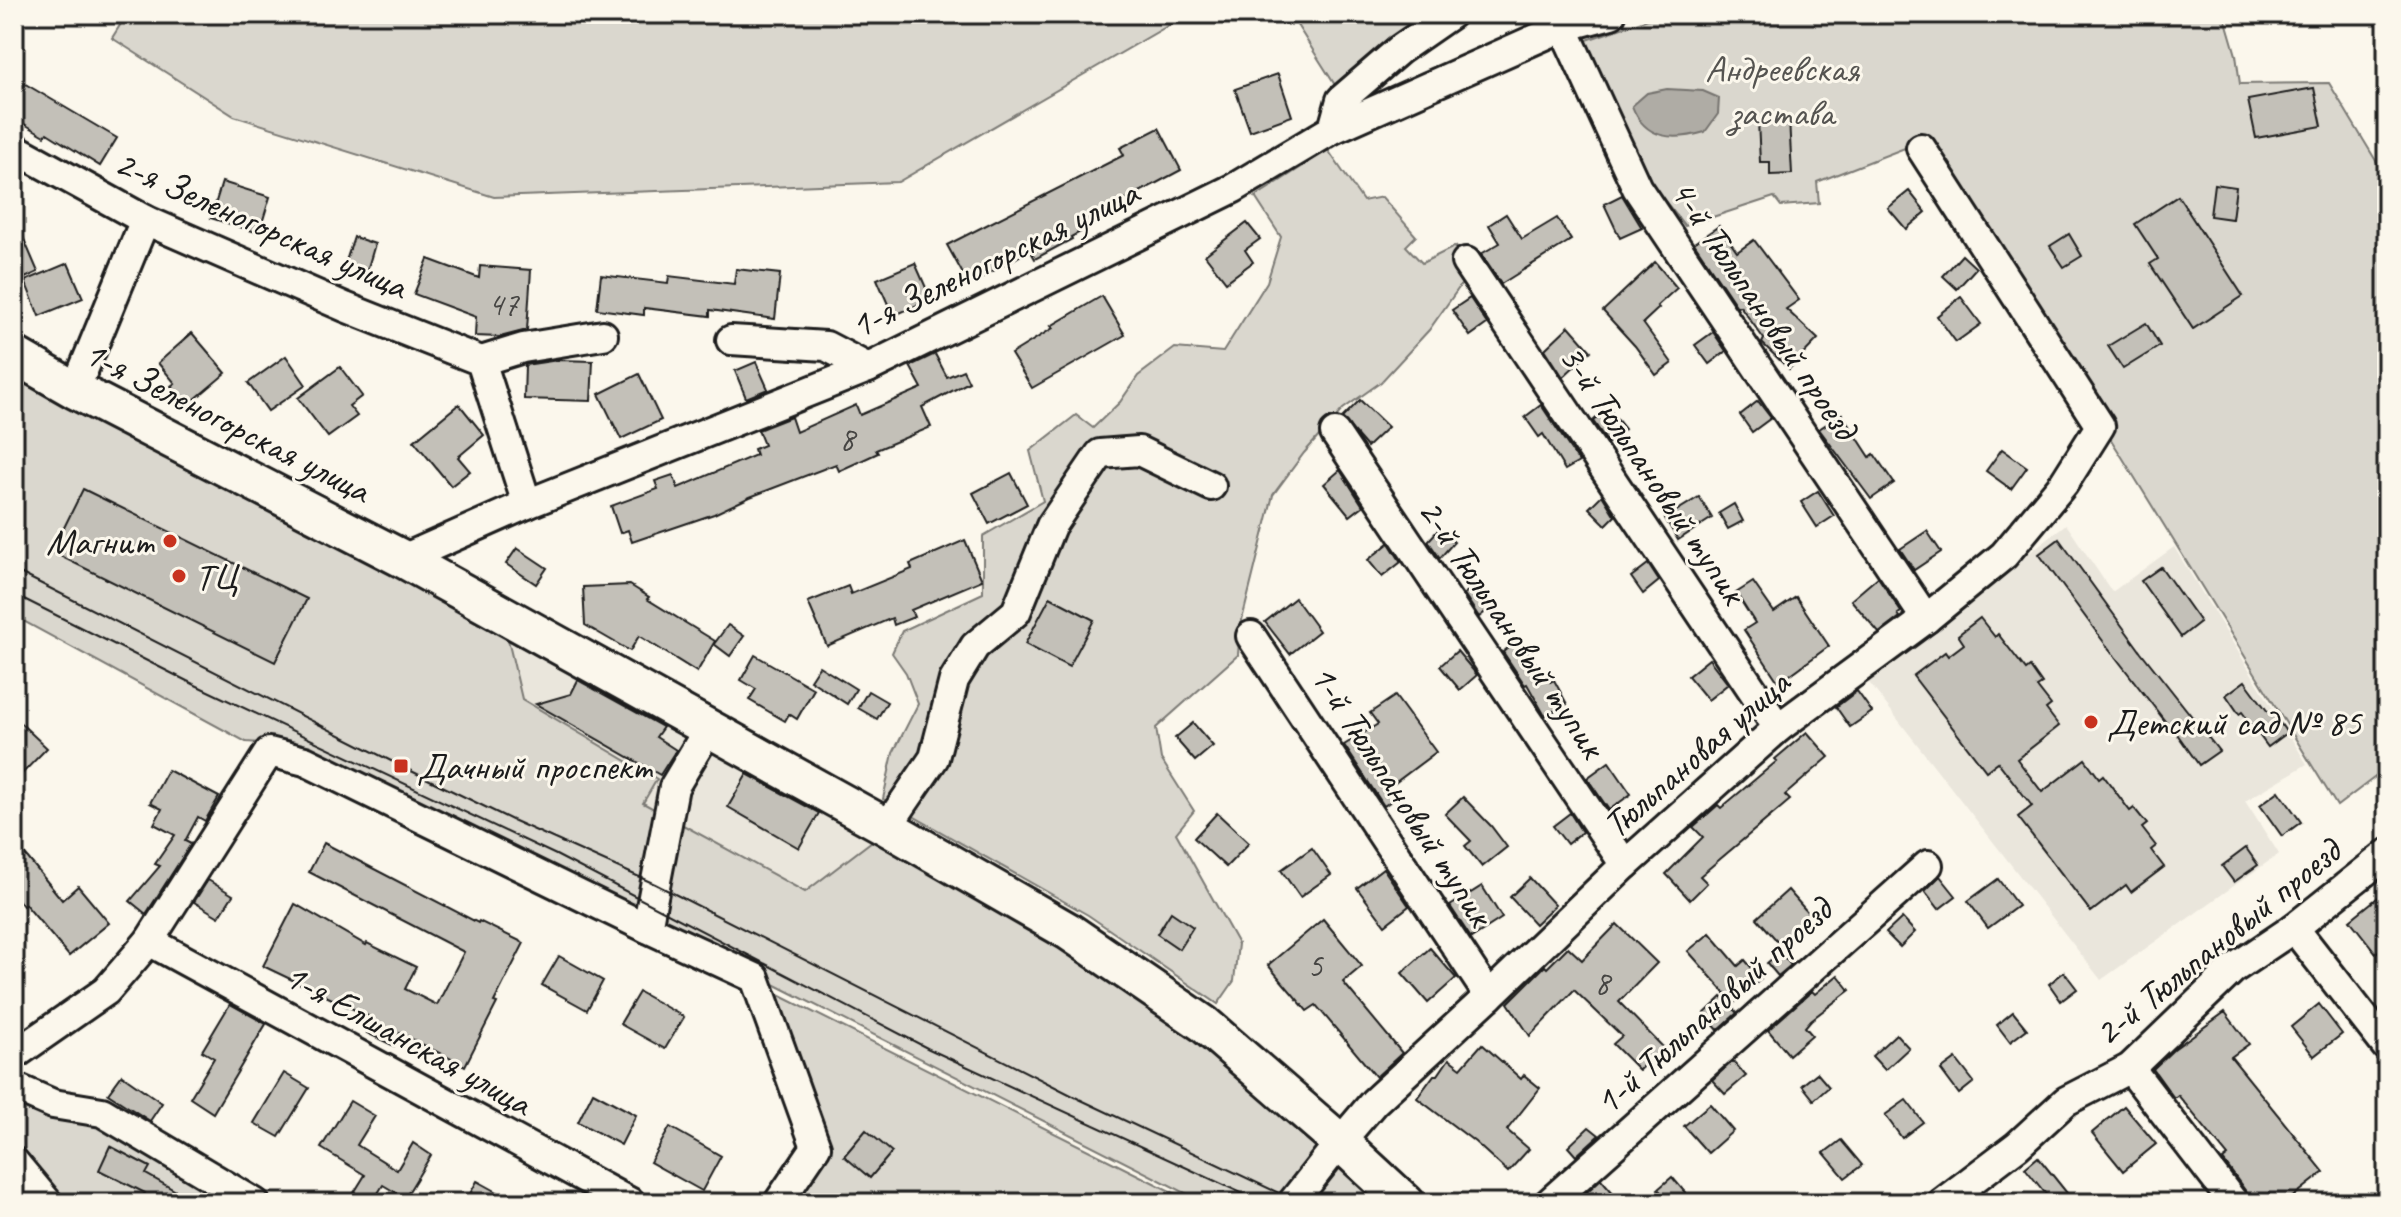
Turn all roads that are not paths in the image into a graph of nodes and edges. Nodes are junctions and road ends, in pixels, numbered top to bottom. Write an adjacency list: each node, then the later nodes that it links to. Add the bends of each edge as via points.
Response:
1 (1451, 14): 4 (street, via 1341,100)
2 (1611, 14): 3 (street, 1-я Зеленогорская улица)
3 (1563, 27): 4 (street, 1-я Зеленогорская улица); 19 (street, 4-й Тюльпановый проезд, via 1637,188)
4 (1333, 129): 13 (street, 1-я Зеленогорская улица, via 1234,188)
5 (14, 148): 7 (street, 2-я Зеленогорская улица)
6 (1921, 148): 19 (street, Тюльпановая улица, via 2100,426 2064,483 2004,555)
7 (145, 220): 12 (street, 2-я Зеленогорская улица); 14 (street)
8 (1466, 262): 22 (street, 3-й Тюльпановый тупик)
9 (603, 335): 12 (street)
10 (731, 340): 13 (street, via 826,346)
11 (14, 355): 14 (main road, 1-я Зеленогорская улица)
12 (481, 361): 17 (street)
13 (868, 368): 17 (street, 1-я Зеленогорская улица)
14 (75, 390): 18 (main road, 1-я Зеленогорская улица)
15 (1335, 433): 25 (street, 2-й Тюльпановый тупик)
16 (1211, 486): 23 (street, via 1139,451 1100,454 1051,526 1016,612 975,646 954,680 934,758)
17 (527, 504): 18 (street, 1-я Зеленогорская улица)
18 (403, 559): 21 (main road, 1-я Зеленогорская улица)
19 (1926, 619): 22 (street, Тюльпановая улица)
20 (1251, 636): 30 (street, 1-й Тюльпановый тупик)
21 (709, 728): 23 (main road, 1-я Зеленогорская улица); 27 (street, via 674,787)
22 (1778, 728): 25 (street, Тюльпановая улица)
23 (887, 827): 35 (main road, 1-я Зеленогорская улица, via 1068,931 1204,1024)
24 (2387, 854): 28 (street, 2-й Тюльпановый проезд)
25 (1625, 865): 30 (street, Тюльпановая улица)
26 (1928, 865): 43 (street, 1-й Тюльпановый проезд)
27 (647, 928): 29 (street, via 305,761 269,752); 40 (street, via 755,978 816,1147)
28 (2294, 928): 31 (street); 33 (street, 2-й Тюльпановый проезд, via 2233,969)
29 (149, 941): 32 (street, via 106,991); 39 (street, 1-я Елшанская улица)
30 (1489, 996): 35 (street, Тюльпановая улица, via 1374,1102)
31 (2387, 1047)
32 (14, 1055)
33 (2130, 1068): 44 (street, 2-й Тюльпановый проезд, via 2066,1101); 45 (street)
34 (14, 1087): 38 (street, via 53,1104 102,1112)
35 (1340, 1142): 41 (street, Тюльпановая улица); 42 (main road, 1-я Зеленогорская улица)
36 (14, 1162): 37 (street)
37 (48, 1203)
38 (255, 1203)
39 (631, 1203)
40 (778, 1203)
41 (1292, 1203)
42 (1406, 1203)
43 (1549, 1203)
44 (1942, 1203)
45 (2234, 1203)

